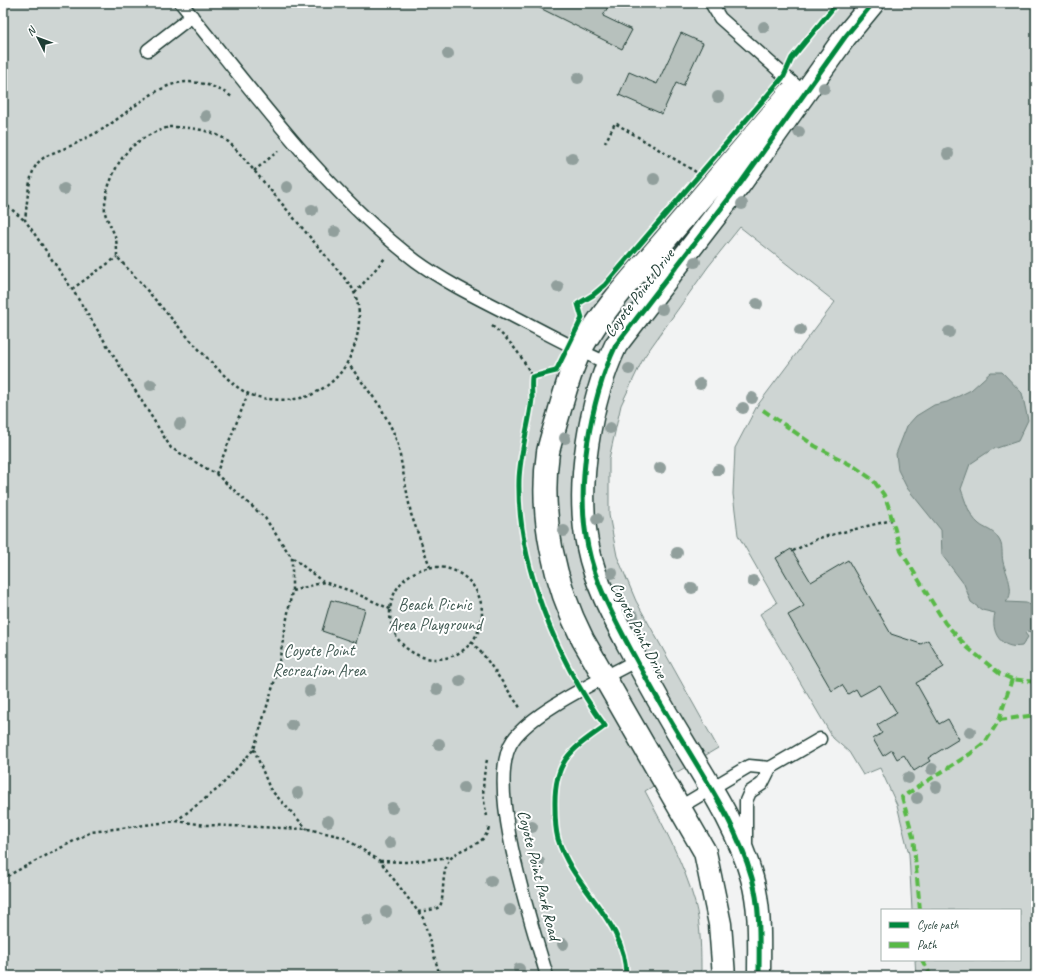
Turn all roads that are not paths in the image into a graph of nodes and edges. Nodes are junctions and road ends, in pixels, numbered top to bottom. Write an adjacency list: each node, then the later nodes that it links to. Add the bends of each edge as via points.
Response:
1 (181, 3): 4 (lane)
2 (711, 3): 6 (lane, via 720,18)
3 (873, 3): 6 (street, Coyote Point Drive)
4 (192, 16): 5 (lane); 7 (lane, via 346,199 396,245 453,285)
5 (148, 50)
6 (800, 90): 7 (street, Coyote Point Drive, via 621,290); 8 (street, Coyote Point Drive, via 740,184 616,344)
7 (580, 351): 8 (lane); 10 (street, Coyote Point Drive, via 548,452 547,516 555,567 566,603 583,640)
8 (607, 364): 9 (street, Coyote Point Drive, via 588,440 585,463 585,530 600,584 617,624)
9 (637, 660): 10 (lane, Coyote Point Park Road); 13 (street, Coyote Point Drive)
10 (606, 678): 14 (street, Coyote Point Drive); 16 (lane, Coyote Point Park Road, via 531,721 512,741 504,768 503,798 510,841)
11 (820, 739): 12 (lane)
12 (770, 768): 13 (lane, via 749,766); 15 (lane, via 762,784 750,792 746,801)
13 (711, 788): 14 (lane); 15 (street, Coyote Point Drive, via 735,832)
14 (680, 807): 17 (street, Coyote Point Drive, via 701,844 710,869 720,924)
15 (747, 862): 18 (street, Coyote Point Drive, via 758,910)
16 (547, 976)
17 (724, 976)
18 (759, 976)

